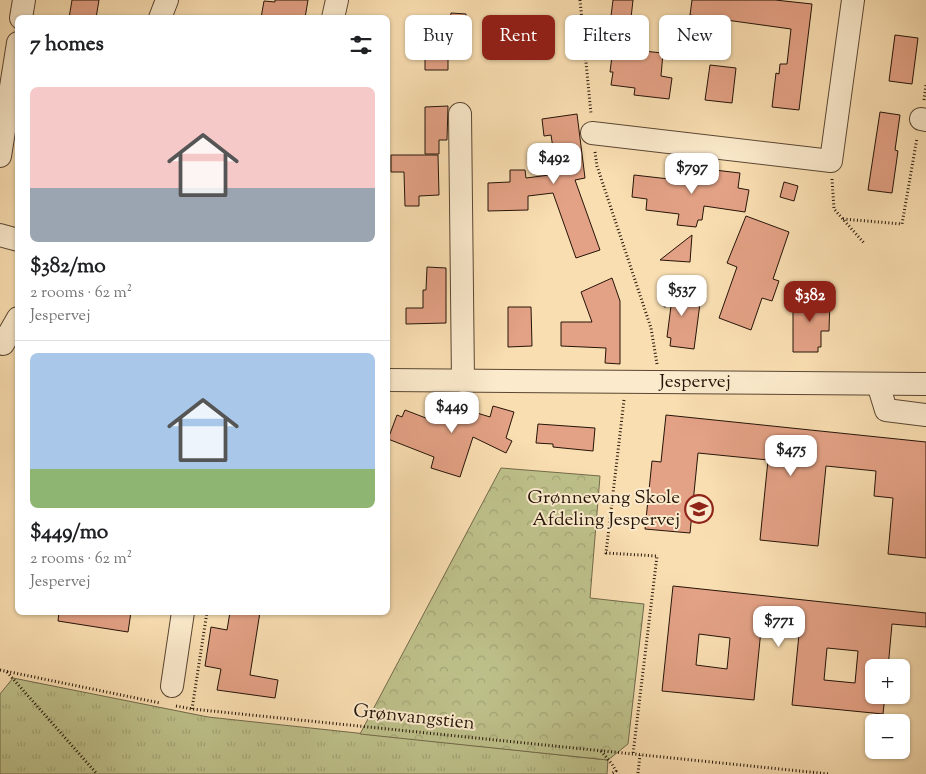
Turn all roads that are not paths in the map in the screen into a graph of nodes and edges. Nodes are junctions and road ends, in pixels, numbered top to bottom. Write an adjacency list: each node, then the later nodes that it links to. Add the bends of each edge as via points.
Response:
1 (24, 0): 5 (street)
2 (167, 0): 6 (street)
3 (337, 0): 7 (street)
4 (853, 0): 10 (street, via 831,161)
5 (22, 15)
6 (161, 15)
7 (334, 15)
8 (15, 62): 11 (street)
9 (460, 114): 17 (street)
10 (592, 133)
11 (0, 156)
12 (0, 235): 13 (street)
13 (15, 239)
14 (15, 325): 15 (street)
15 (7, 345)
16 (390, 380): 17 (street, Jespervej)
17 (463, 380): 18 (street, Jespervej)
18 (878, 384): 19 (street, Jespervej); 20 (street, via 886,410)
19 (926, 384)
20 (926, 415)
21 (183, 615): 22 (street)
22 (169, 698)

